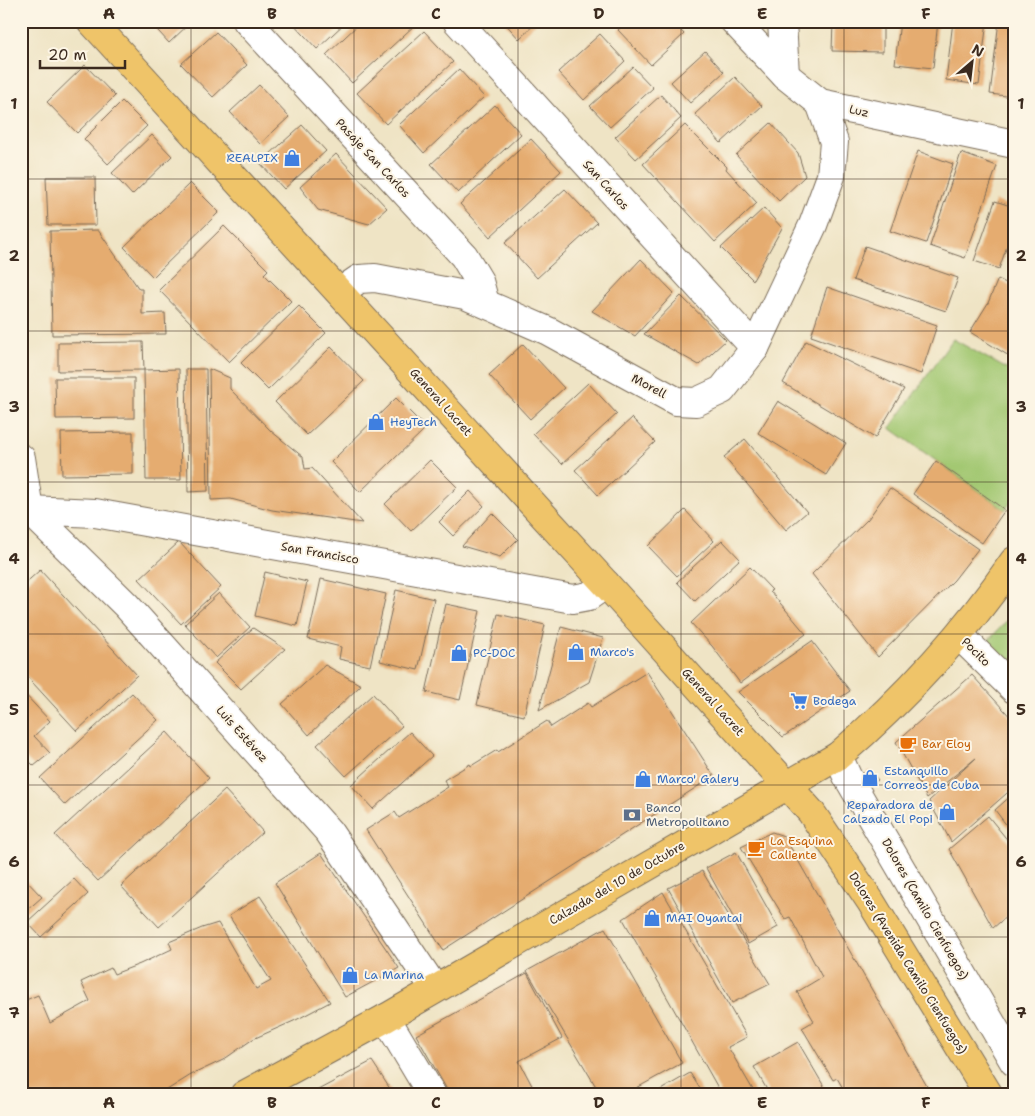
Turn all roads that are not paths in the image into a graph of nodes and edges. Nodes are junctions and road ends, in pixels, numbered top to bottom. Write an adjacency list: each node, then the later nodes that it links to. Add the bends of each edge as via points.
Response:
1 (91, 21): 9 (main road, General Lacret)
2 (247, 21): 10 (street, Pasaje San Carlos, via 464,256 479,281)
3 (457, 21): 11 (street, San Carlos)
4 (734, 21): 6 (street, Luz)
5 (782, 21): 6 (street)
6 (785, 75): 7 (street, Luz)
7 (820, 103): 8 (street, Luz); 11 (street, Morell, via 834,142 831,176 813,225)
8 (1014, 144)
9 (340, 292): 10 (street, Morell, via 359,279 375,278 465,295); 15 (main road, General Lacret)
10 (485, 303): 11 (street, Morell, via 548,332 676,401 696,402 722,390)
11 (755, 348)
12 (21, 458): 13 (street)
13 (24, 510): 15 (street, San Francisco, via 95,513 573,599 589,596); 20 (street, Luis Estévez, via 126,605 329,832)
14 (1014, 561): 16 (main road, Calzada del 10 de Octubre)
15 (606, 584): 19 (main road, General Lacret)
16 (959, 635): 17 (street, Pocito); 18 (main road, Calzada del 10 de Octubre, via 885,715)
17 (1014, 690)
18 (838, 756): 19 (main road, Calzada del 10 de Octubre); 22 (street, Dolores (Camilo Cienfuegos))
19 (788, 785): 20 (main road, Calzada del 10 de Octubre); 25 (main road, Dolores (Avenida Camilo Cienfuegos), via 811,812 871,902)
20 (436, 988): 21 (main road, Calzada del 10 de Octubre)
21 (386, 1018): 23 (main road, Calzada del 10 de Octubre); 24 (street)
22 (1014, 1062)
23 (244, 1095)
24 (432, 1095)
25 (989, 1095)

